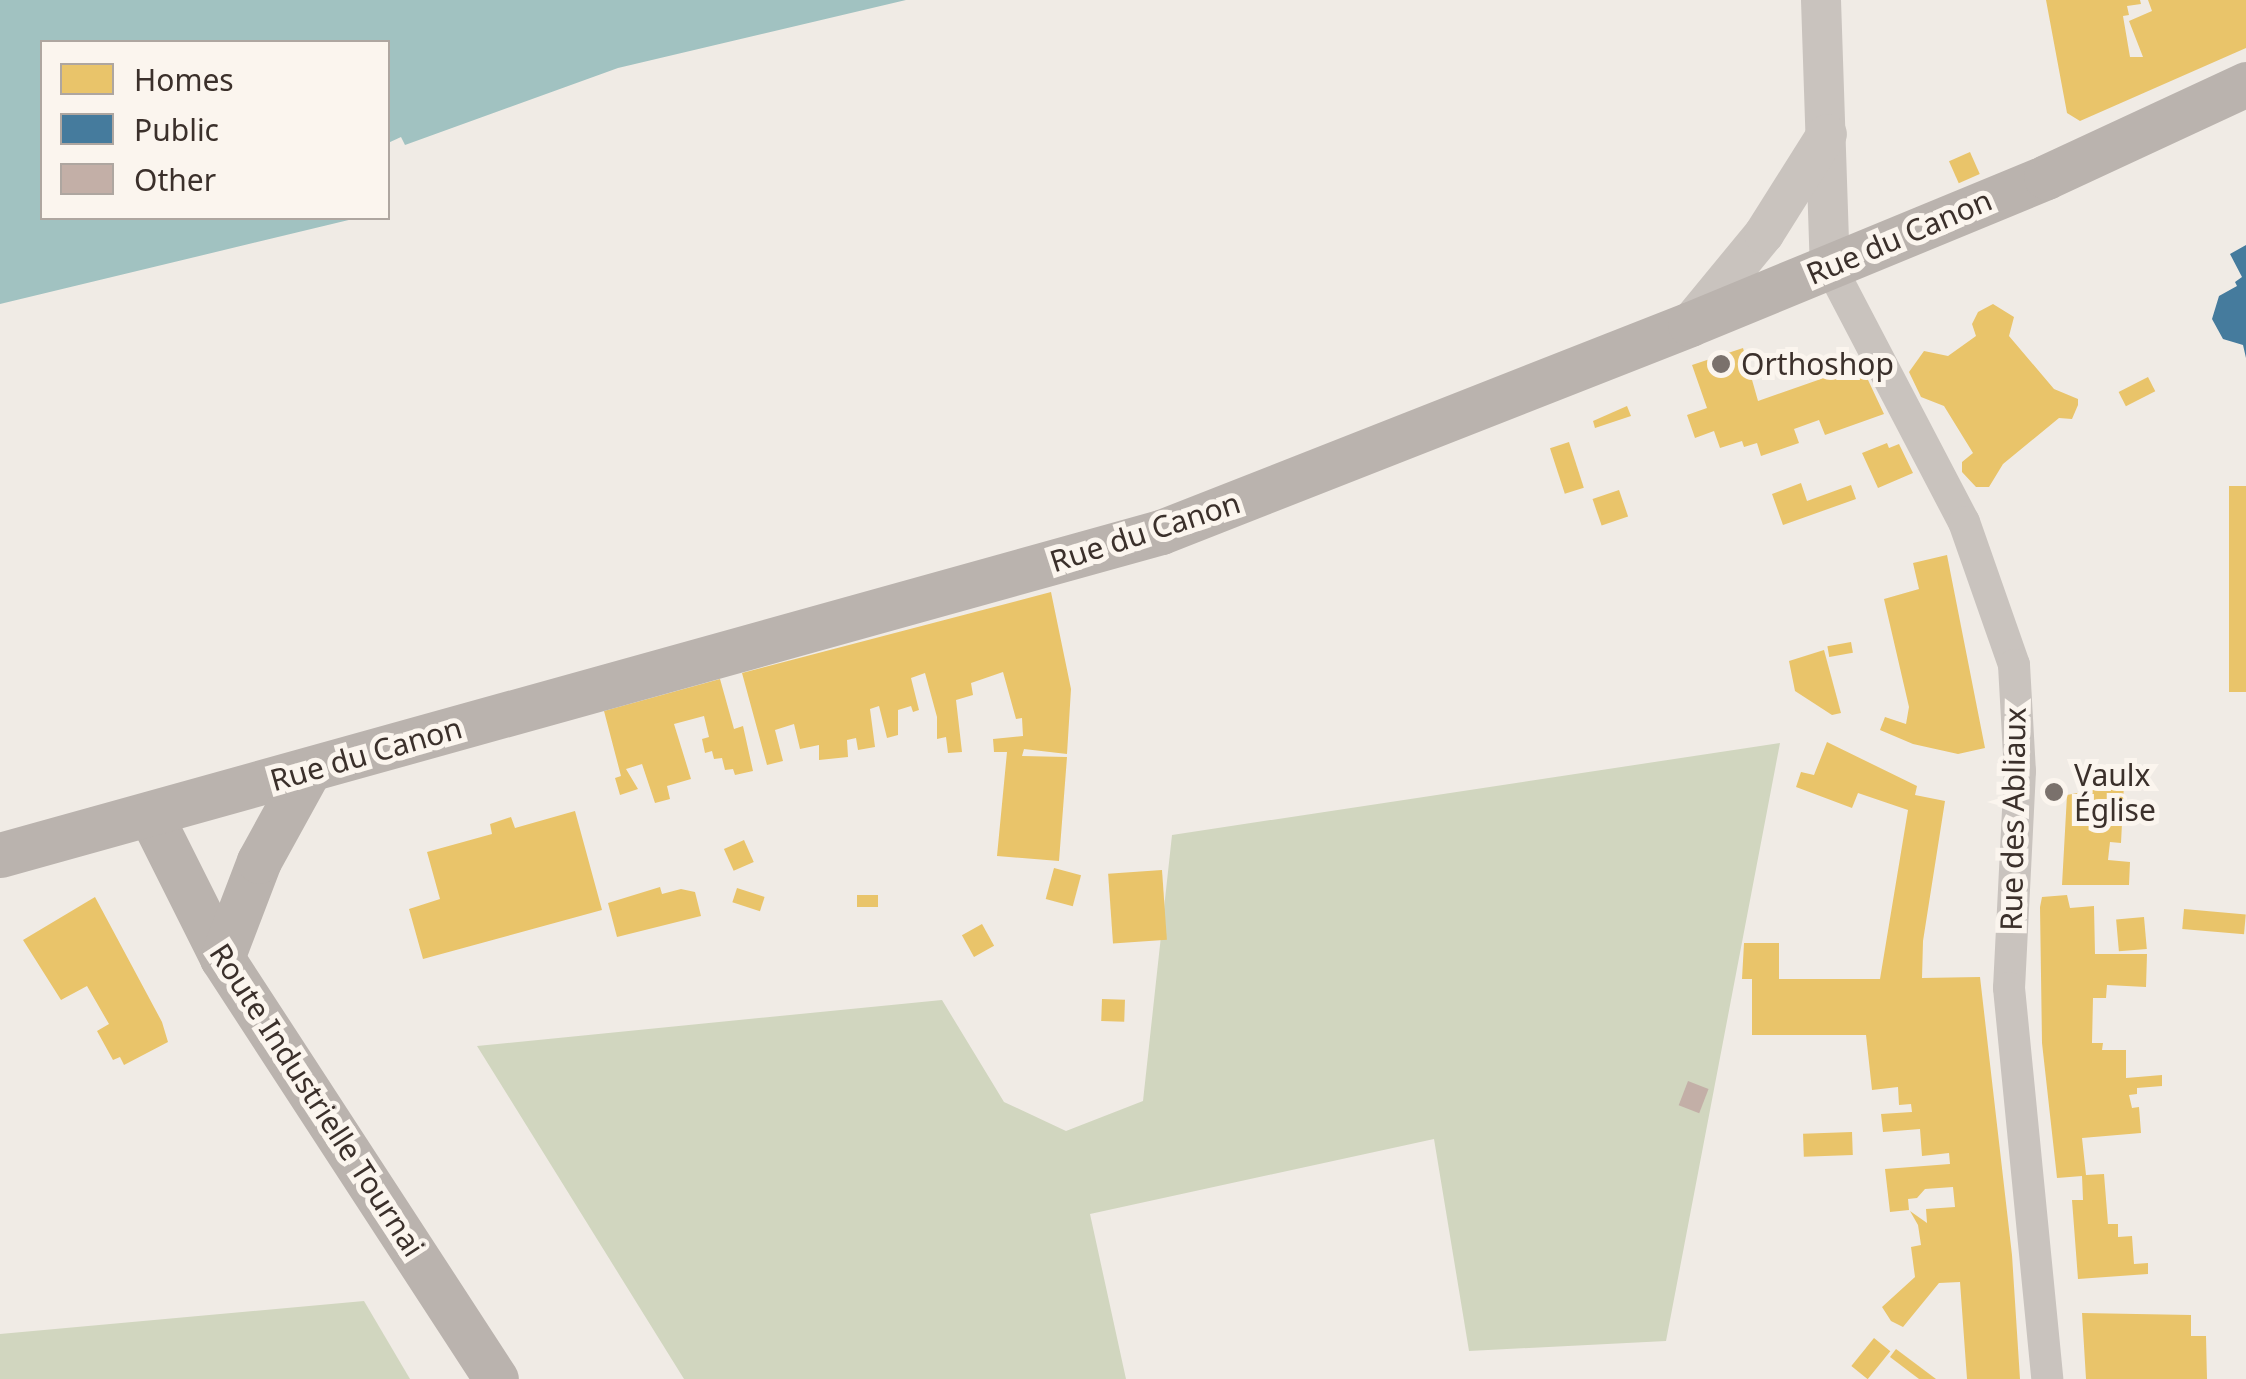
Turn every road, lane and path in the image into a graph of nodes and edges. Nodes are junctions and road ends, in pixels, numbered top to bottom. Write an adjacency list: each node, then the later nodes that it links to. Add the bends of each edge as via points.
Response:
1 (1821, 0): 3 (street, Rue des Abliaux)
2 (2246, 84): 4 (main road, Rue du Canon, via 2046,177)
3 (1827, 134): 4 (street, Rue des Abliaux); 5 (street, via 1764,234)
4 (1830, 266): 5 (main road, Rue du Canon); 11 (street, Rue des Abliaux, via 1964,522 2014,665 2020,771 2009,988)
5 (1690, 324): 6 (main road, Rue du Canon, via 1161,532)
6 (309, 770): 7 (main road, Rue du Canon); 9 (main road, via 260,860)
7 (150, 814): 8 (main road, Rue du Canon); 9 (main road, Route Industrielle Tournai)
8 (0, 855)
9 (222, 958): 10 (main road, Route Industrielle Tournai)
10 (496, 1379)
11 (2047, 1379)

